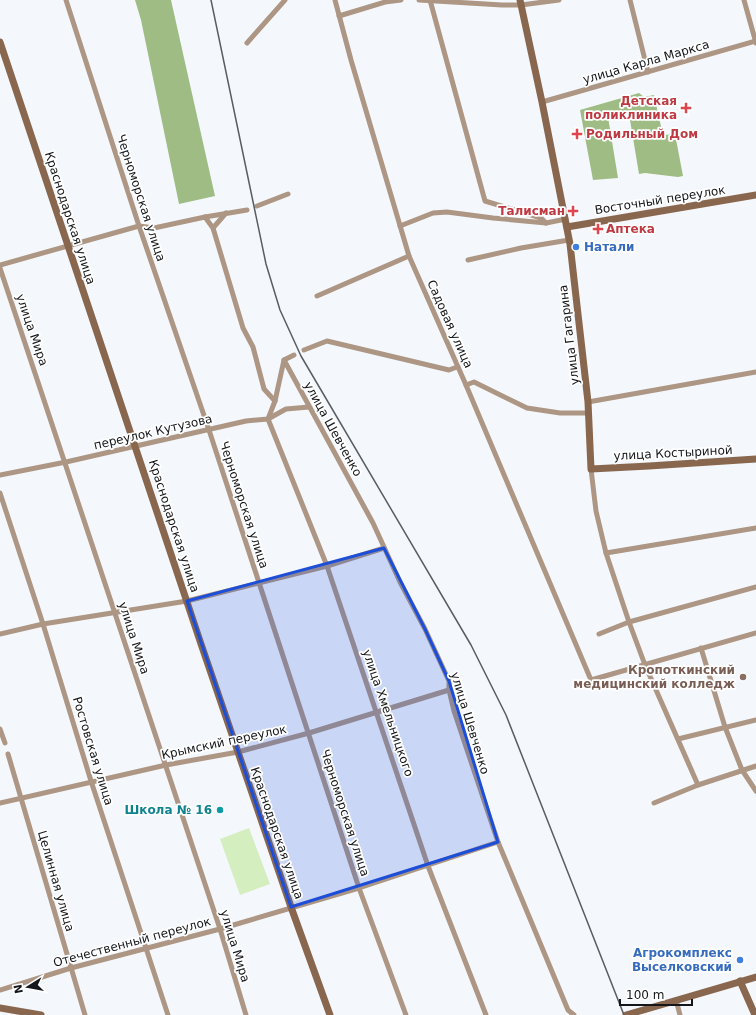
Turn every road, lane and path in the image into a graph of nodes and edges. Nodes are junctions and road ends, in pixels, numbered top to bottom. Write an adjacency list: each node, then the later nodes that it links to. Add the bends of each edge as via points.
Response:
1 (66, 0): 25 (street, Черноморская улица)
2 (285, 0): 14 (street)
3 (335, 0): 11 (street, Садовая улица)
4 (401, 0): 11 (street, via 385,2)
5 (419, 0): 6 (street)
6 (430, 0): 10 (street, via 483,5); 24 (street, via 485,201 541,218)
7 (559, 0): 10 (street)
8 (630, 0): 15 (street)
9 (744, 0): 13 (street)
10 (520, 2): 16 (street, улица Гагарина)
11 (339, 16): 26 (street, Садовая улица)
12 (0, 42): 30 (street, Краснодарская улица)
13 (756, 42): 15 (street, улица Карла Маркса)
14 (247, 43)
15 (648, 72): 16 (street, улица Карла Маркса)
16 (542, 102): 23 (street, улица Гагарина)
17 (288, 194): 19 (street)
18 (756, 195): 27 (street, Восточный переулок)
19 (257, 206)
20 (247, 210): 21 (street)
21 (226, 213): 22 (street); 28 (street)
22 (205, 217): 25 (street, via 154,228); 28 (street)
23 (566, 219): 24 (street); 27 (street, улица Гагарина)
24 (546, 222): 26 (street, via 447,212 433,213)
25 (139, 226): 30 (street); 46 (street, Черноморская улица)
26 (400, 226): 31 (street, Садовая улица)
27 (567, 227): 29 (street, улица Гагарина)
28 (213, 228): 41 (street, via 243,328 253,347 264,389)
29 (569, 240): 32 (street); 42 (street, улица Гагарина)
30 (68, 246): 33 (street); 47 (street, Краснодарская улица)
31 (409, 256): 34 (street); 38 (street, Садовая улица)
32 (468, 260)
33 (0, 266): 49 (street, улица Мира)
34 (317, 296)
35 (304, 350): 38 (street, via 327,341 449,370)
36 (294, 355): 37 (street)
37 (284, 360): 41 (street); 43 (street, улица Шевченко)
38 (457, 367): 40 (street, Садовая улица)
39 (756, 372): 42 (street)
40 (466, 385): 44 (street, via 474,382 527,408 560,413); 67 (street, Садовая улица, via 591,680)
41 (275, 401): 45 (street)
42 (588, 402): 44 (street, улица Гагарина)
43 (309, 407): 45 (street, переулок Кутузова, via 286,409); 54 (street, улица Шевченко, via 373,523)
44 (589, 413): 50 (street, улица Гагарина)
45 (268, 419): 46 (street, переулок Кутузова, via 246,421); 56 (street, улица Хмельницкого)
46 (209, 430): 47 (street, переулок Кутузова); 57 (street, Черноморская улица)
47 (136, 446): 49 (street, переулок Кутузова); 59 (street, Краснодарская улица)
48 (756, 459): 50 (street, улица Костыриной)
49 (66, 462): 51 (street, переулок Кутузова); 60 (street, улица Мира)
50 (591, 469): 55 (street, улица Гагарина, via 596,512)
51 (0, 476)
52 (0, 493): 62 (street, Ростовская улица)
53 (756, 528): 55 (street)
54 (384, 548): 56 (street); 68 (street, улица Шевченко, via 449,681)
55 (606, 553): 61 (street, улица Гагарина)
56 (327, 566): 57 (street); 69 (street, улица Хмельницкого)
57 (259, 584): 59 (street); 73 (street, Черноморская улица)
58 (756, 587): 61 (street)
59 (187, 601): 60 (street); 76 (street, Краснодарская улица)
60 (116, 613): 62 (street); 78 (street, улица Мира)
61 (629, 622): 65 (street); 67 (street, улица Гагарина)
62 (43, 624): 64 (street); 81 (street, Ростовская улица)
63 (756, 633): 66 (street)
64 (0, 634)
65 (599, 634)
66 (701, 648): 67 (street); 71 (street)
67 (644, 665): 74 (street, улица Гагарина)
68 (449, 690): 69 (street, Крымский переулок); 87 (street, улица Шевченко)
69 (377, 712): 73 (street, Крымский переулок); 88 (street, улица Хмельницкого)
70 (756, 720): 71 (street)
71 (725, 727): 74 (street); 80 (street)
72 (0, 729): 75 (street)
73 (309, 733): 76 (street, Крымский переулок); 89 (street, Черноморская улица)
74 (678, 739): 82 (street, улица Гагарина)
75 (5, 743)
76 (238, 752): 78 (street, Крымский переулок); 90 (street, Краснодарская улица)
77 (8, 754): 84 (street, Целинная улица)
78 (166, 765): 81 (street, Крымский переулок); 91 (street, улица Мира)
79 (756, 766): 80 (street)
80 (742, 770): 82 (street); 83 (street)
81 (91, 782): 84 (street, Крымский переулок); 92 (street, Ростовская улица)
82 (698, 785): 86 (street)
83 (756, 792)
84 (21, 798): 85 (street, Крымский переулок); 93 (street, Целинная улица)
85 (0, 803)
86 (654, 803)
87 (498, 842): 88 (street, Отечественный переулок); 106 (street, улица Шевченко, via 568,1010)
88 (428, 866): 89 (street, Отечественный переулок); 105 (street, улица Хмельницкого)
89 (359, 888): 90 (street, Отечественный переулок); 104 (street, Черноморская улица)
90 (291, 907): 91 (street, Отечественный переулок); 103 (street, Краснодарская улица)
91 (220, 929): 92 (street, Отечественный переулок); 102 (street, улица Мира)
92 (147, 948): 93 (street, Отечественный переулок); 101 (street, Ростовская улица)
93 (71, 968): 96 (street, Отечественный переулок); 100 (street, Целинная улица)
94 (756, 977): 95 (street)
95 (740, 981): 97 (street); 109 (street)
96 (0, 990)
97 (676, 1000): 107 (street); 108 (street)
98 (0, 1008): 99 (street)
99 (41, 1015)
100 (85, 1015)
101 (168, 1015)
102 (246, 1015)
103 (330, 1015)
104 (406, 1015)
105 (486, 1015)
106 (574, 1015)
107 (626, 1015)
108 (680, 1015)
109 (755, 1015)

